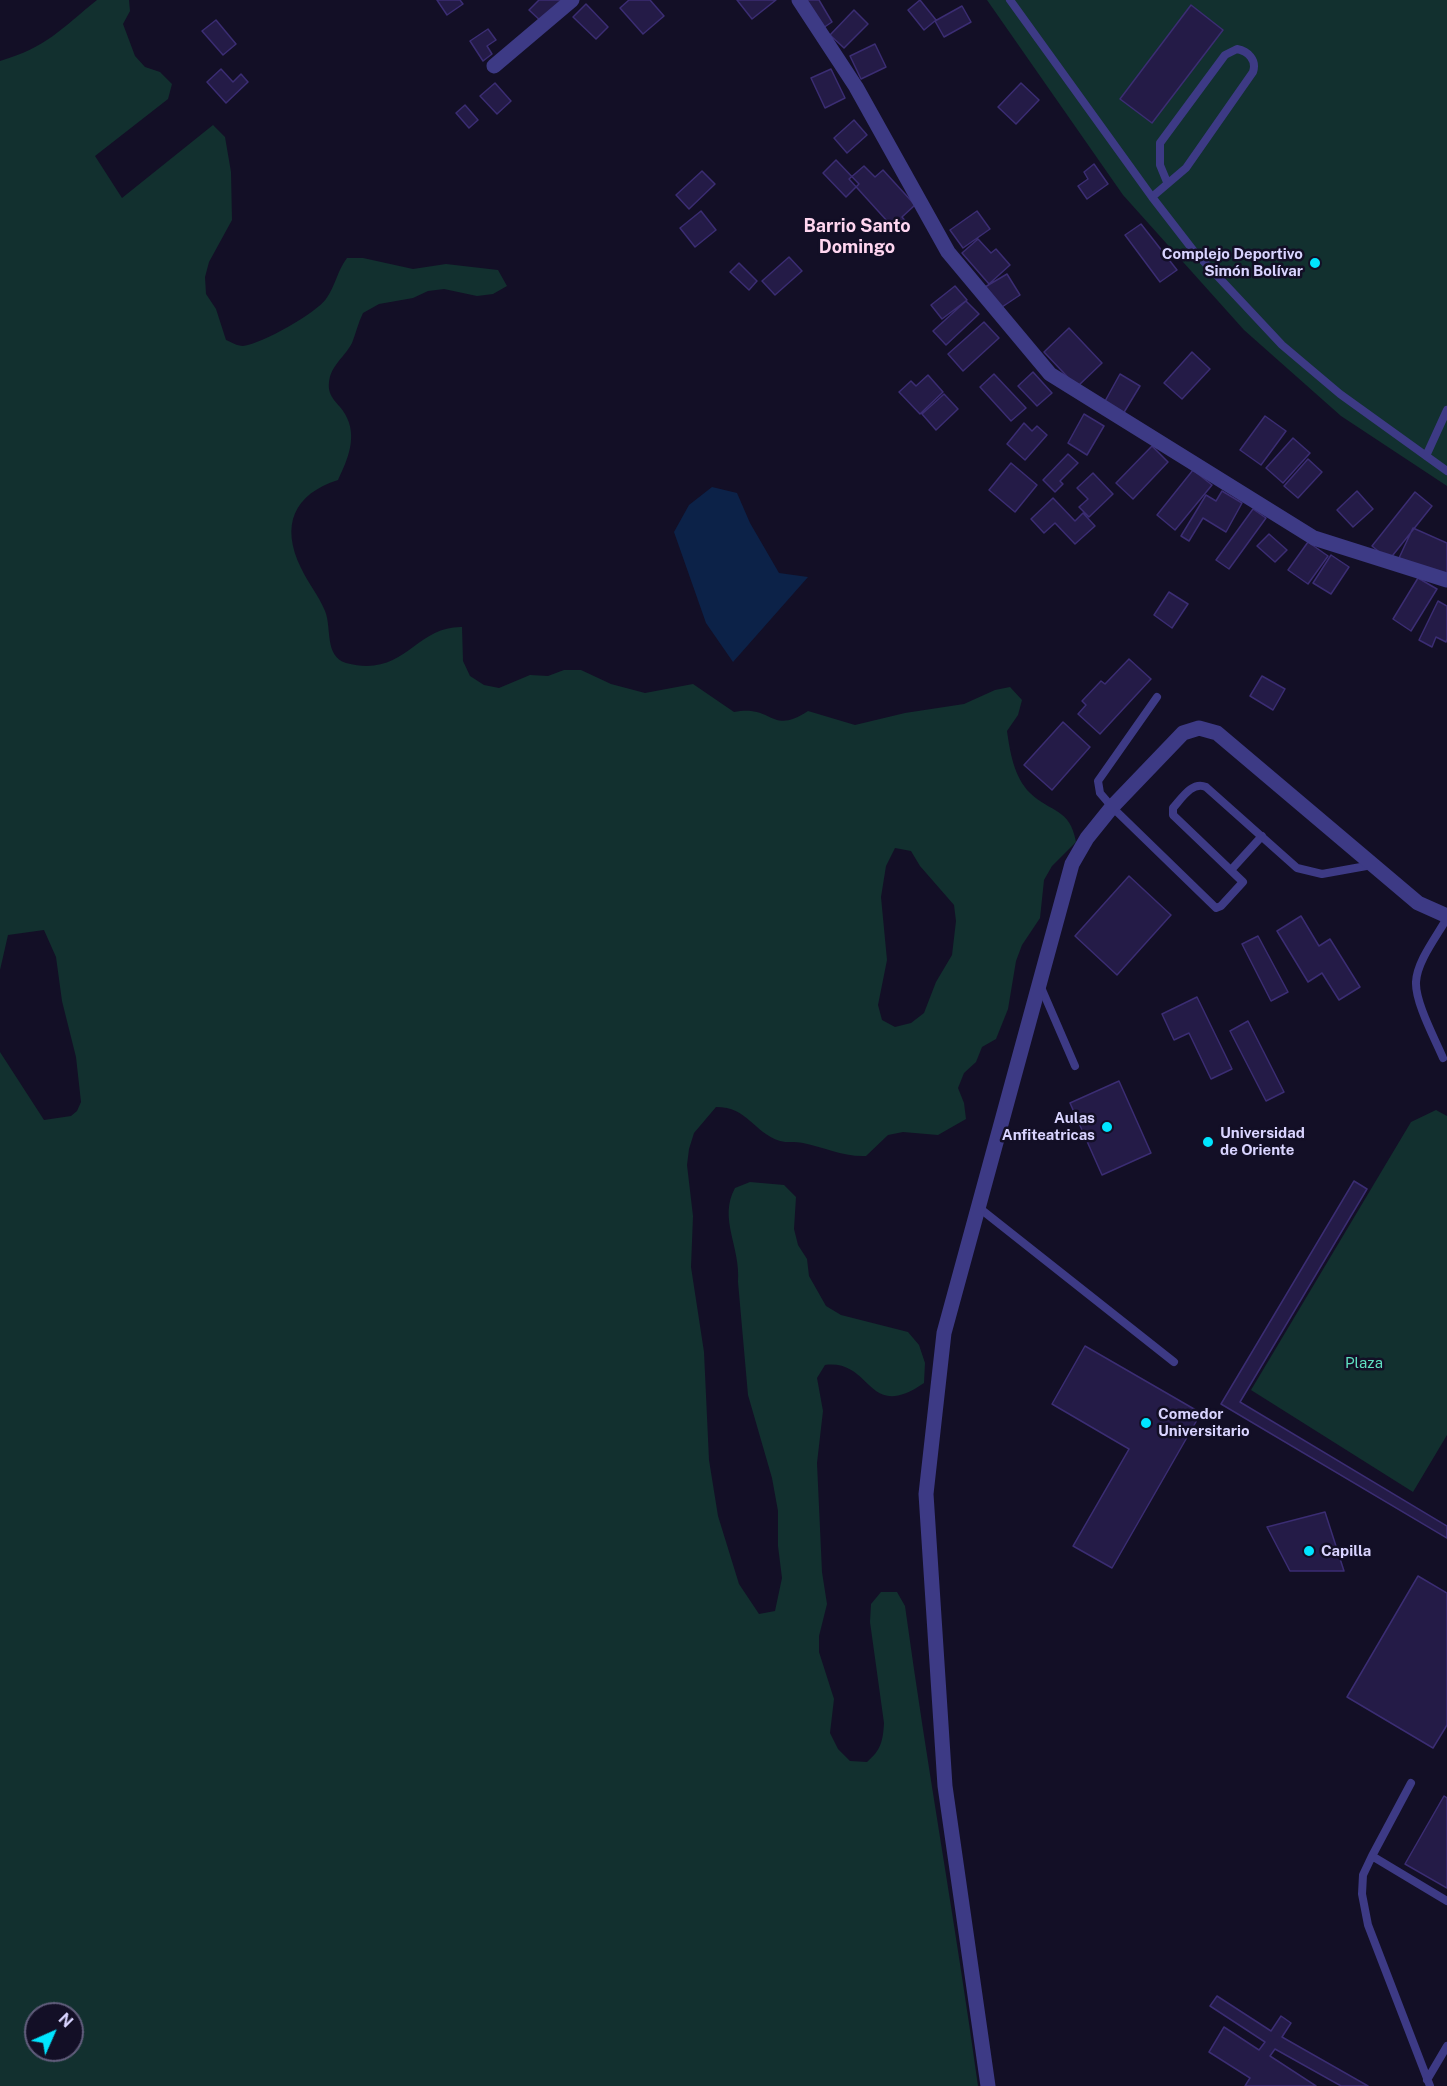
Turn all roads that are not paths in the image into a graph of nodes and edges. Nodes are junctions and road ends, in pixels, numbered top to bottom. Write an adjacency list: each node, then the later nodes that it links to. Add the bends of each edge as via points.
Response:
1 (572, 0): 4 (street)
2 (799, 0): 10 (street, via 856,87 948,252 1050,374 1314,538)
3 (1011, 0): 6 (lane)
4 (494, 66)
5 (1167, 182): 5 (lane, via 1186,168 1253,72 1253,61 1244,50 1236,49 1225,55 1160,143 1160,165); 6 (lane)
6 (1152, 197): 8 (lane, via 1193,250 1282,345 1340,394)
7 (1447, 410): 8 (lane)
8 (1426, 456): 9 (lane)
9 (1447, 471)
10 (1447, 580)
11 (1157, 697): 12 (lane, via 1098,781 1100,793)
12 (1112, 807): 14 (street, via 1183,733 1199,728 1217,733); 15 (lane, via 1216,908 1242,885); 17 (street, via 1072,864)
13 (1262, 836): 14 (lane, via 1297,868 1309,872 1322,874); 15 (lane); 15 (lane, via 1200,784 1193,786 1173,808 1173,815)
14 (1373, 865): 16 (street, via 1418,903)
15 (1231, 870)
16 (1447, 917): 18 (lane, via 1416,983)
17 (1040, 984): 19 (lane); 20 (street)
18 (1443, 1058)
19 (1075, 1066)
20 (978, 1207): 21 (lane); 27 (street, via 944,1333 926,1494 945,1786)
21 (1173, 1362)
22 (1411, 1783): 23 (lane)
23 (1372, 1856): 24 (lane); 26 (lane, via 1363,1875 1368,1925)
24 (1447, 1901)
25 (1447, 2046): 26 (lane)
26 (1429, 2083)
27 (988, 2086)

